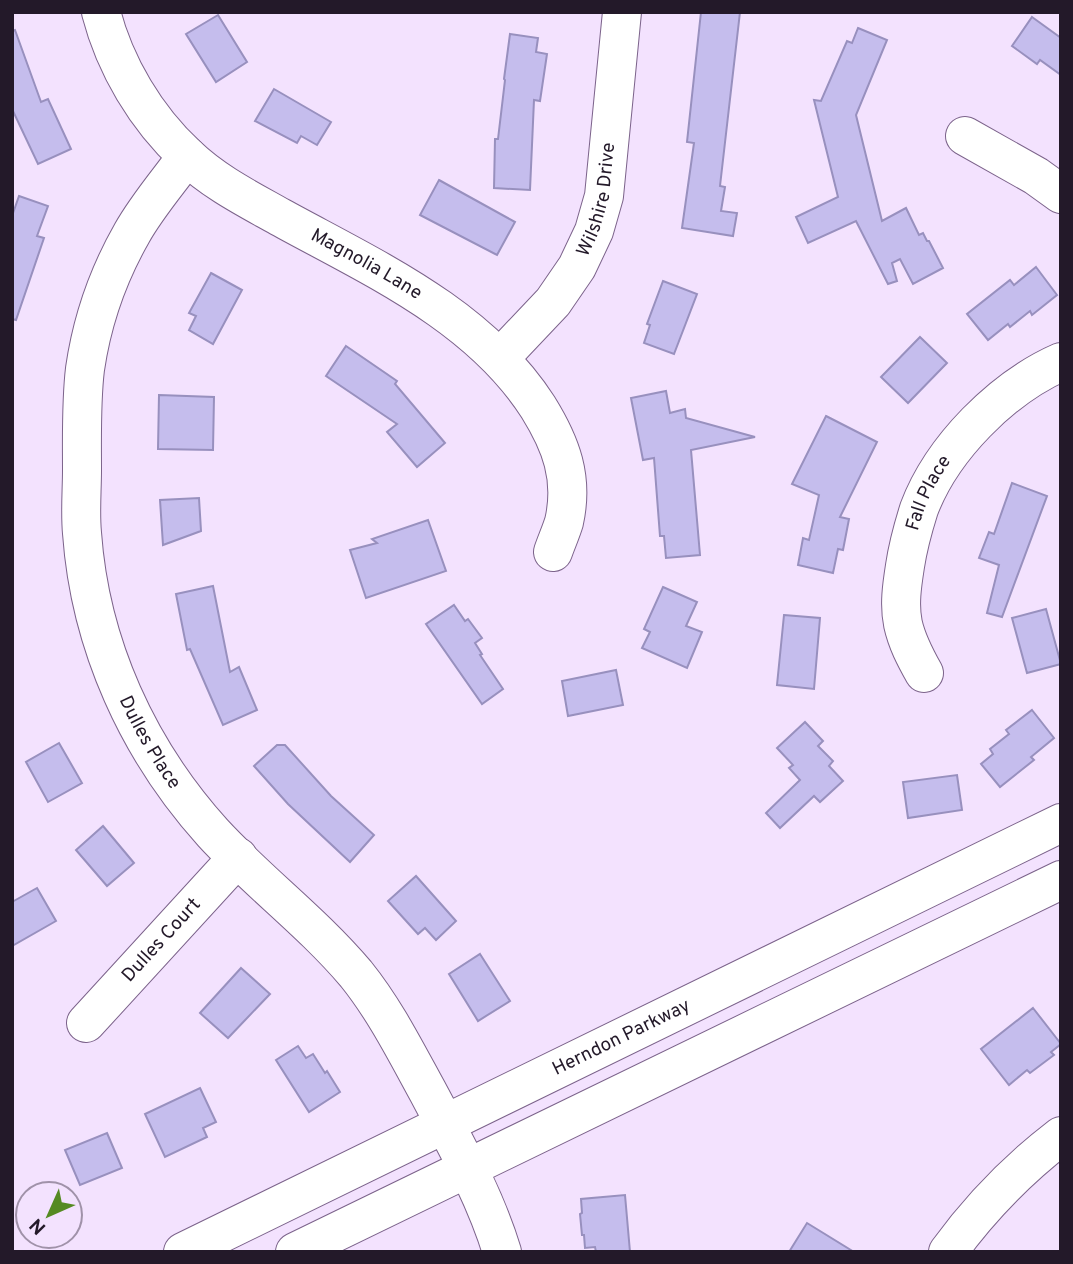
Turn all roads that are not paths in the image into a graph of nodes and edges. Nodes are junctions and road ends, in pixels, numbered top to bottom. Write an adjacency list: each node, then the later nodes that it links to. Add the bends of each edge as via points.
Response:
1 (101, 12): 4 (street, Magnolia Lane, via 126,77 152,117)
2 (622, 12): 6 (street, Wilshire Drive, via 604,196 594,231 553,302)
3 (965, 136): 5 (street)
4 (187, 156): 6 (street, Magnolia Lane, via 224,186 398,283 461,324); 11 (street, Dulles Place, via 134,230 97,312 85,369 82,532 89,590 124,699 181,795)
5 (1061, 194)
6 (500, 358): 8 (street, Magnolia Lane, via 554,432 564,461 568,492 564,523)
7 (1061, 362): 9 (street, Fall Place, via 1010,392 986,413 954,449 920,506 909,539 901,591 903,622)
8 (553, 552)
9 (924, 673)
10 (1061, 823): 14 (street, Herndon Parkway)
11 (238, 857): 13 (street, Dulles Court); 14 (street, Dulles Place, via 357,977 392,1026)
12 (1061, 880): 16 (street)
13 (86, 1023)
14 (445, 1125): 16 (street, Dulles Place); 17 (street, Herndon Parkway)
15 (1061, 1136): 20 (street, via 1002,1188)
16 (467, 1168): 18 (street); 19 (street, Dulles Place)
17 (183, 1252)
18 (295, 1252)
19 (502, 1252)
20 (948, 1252)

